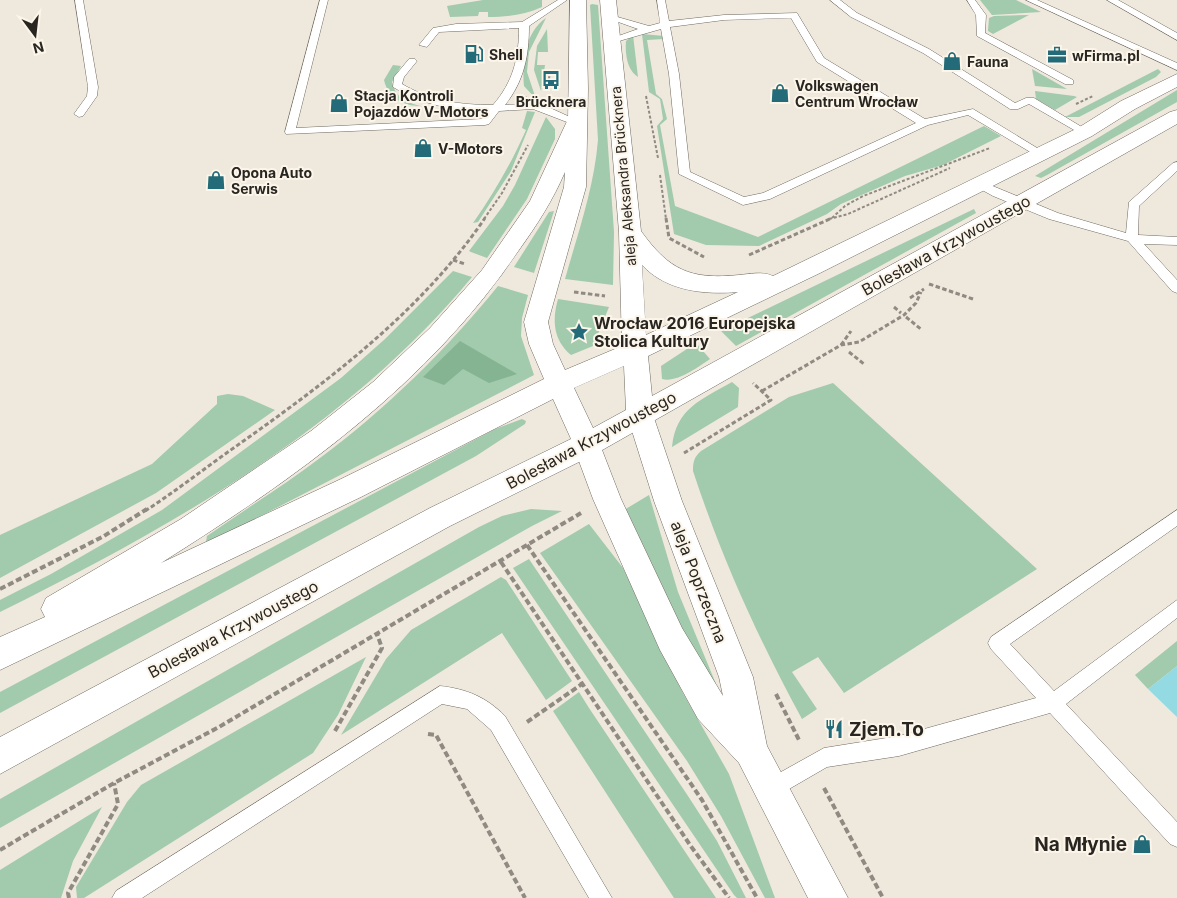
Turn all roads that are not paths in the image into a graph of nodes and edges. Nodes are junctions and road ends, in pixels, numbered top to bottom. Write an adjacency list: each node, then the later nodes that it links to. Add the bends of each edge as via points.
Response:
1 (79, 0): 24 (lane, via 93,87 92,96)
2 (324, 0): 23 (lane, via 290,132 485,122)
3 (562, 0): 11 (lane)
4 (578, 0): 26 (main road)
5 (661, 0): 12 (lane)
6 (834, 0): 28 (lane, via 854,15 926,51 1014,107 1030,100)
7 (971, 0): 20 (lane, via 981,15 980,34)
8 (1030, 0): 18 (lane)
9 (1111, 0): 14 (lane)
10 (609, 8): 13 (lane, via 624,22); 15 (main road, aleja Aleksandra Brücknera)
11 (524, 25): 16 (lane, via 436,30); 21 (lane, via 522,56)
12 (666, 26): 13 (lane); 27 (lane, via 701,18 794,16 820,60); 27 (lane, via 685,174 743,201 766,196)
13 (651, 29): 15 (lane)
14 (1177, 37)
15 (612, 40): 33 (main road, aleja Aleksandra Brücknera)
16 (424, 45)
17 (412, 61): 23 (lane, via 399,77 397,85 407,92 439,103)
18 (1177, 67)
19 (1177, 80): 28 (main road)
20 (1068, 82)
21 (511, 89): 22 (lane); 23 (lane)
22 (534, 106): 23 (lane); 26 (lane)
23 (496, 108)
24 (79, 114)
25 (1177, 116): 32 (main road, Bolesława Krzywoustego)
26 (576, 122): 39 (main road, via 578,164 575,187 536,322 541,344); 44 (main road, via 535,211 499,262 440,332 379,391 313,445 209,517)
27 (924, 123): 29 (lane, via 969,112)
28 (1085, 132): 29 (main road)
29 (1041, 154): 31 (main road)
30 (1177, 165): 34 (lane, via 1133,205)
31 (979, 185): 32 (lane); 36 (main road)
32 (1020, 204): 34 (lane); 40 (main road, Bolesława Krzywoustego)
33 (630, 232): 36 (main road, via 656,265 690,282 716,286); 38 (main road, aleja Aleksandra Brücknera)
34 (1132, 238): 35 (lane); 37 (lane)
35 (1177, 241)
36 (790, 278): 38 (main road)
37 (1177, 288)
38 (635, 351): 39 (main road); 40 (main road, aleja Aleksandra Brücknera)
39 (560, 383): 41 (main road, aleja Poprzeczna); 45 (main road, via 351,488)
40 (640, 415): 41 (main road, Bolesława Krzywoustego); 47 (main road, aleja Poprzeczna, via 668,501 736,677)
41 (587, 445): 47 (main road, aleja Poprzeczna, via 607,499 671,639 710,707); 48 (main road, Bolesława Krzywoustego, via 440,517)
42 (1177, 517): 46 (lane, via 997,643)
43 (1177, 608): 46 (lane)
44 (0, 643)
45 (0, 654)
46 (1054, 703): 49 (lane, via 899,746 824,758); 50 (lane)
47 (751, 751): 49 (main road, aleja Poprzeczna)
48 (0, 756)
49 (770, 789): 53 (main road, aleja Poprzeczna)
50 (1177, 837)
51 (123, 898): 52 (lane, via 440,695 480,704 498,723)
52 (602, 898)
53 (829, 898)

